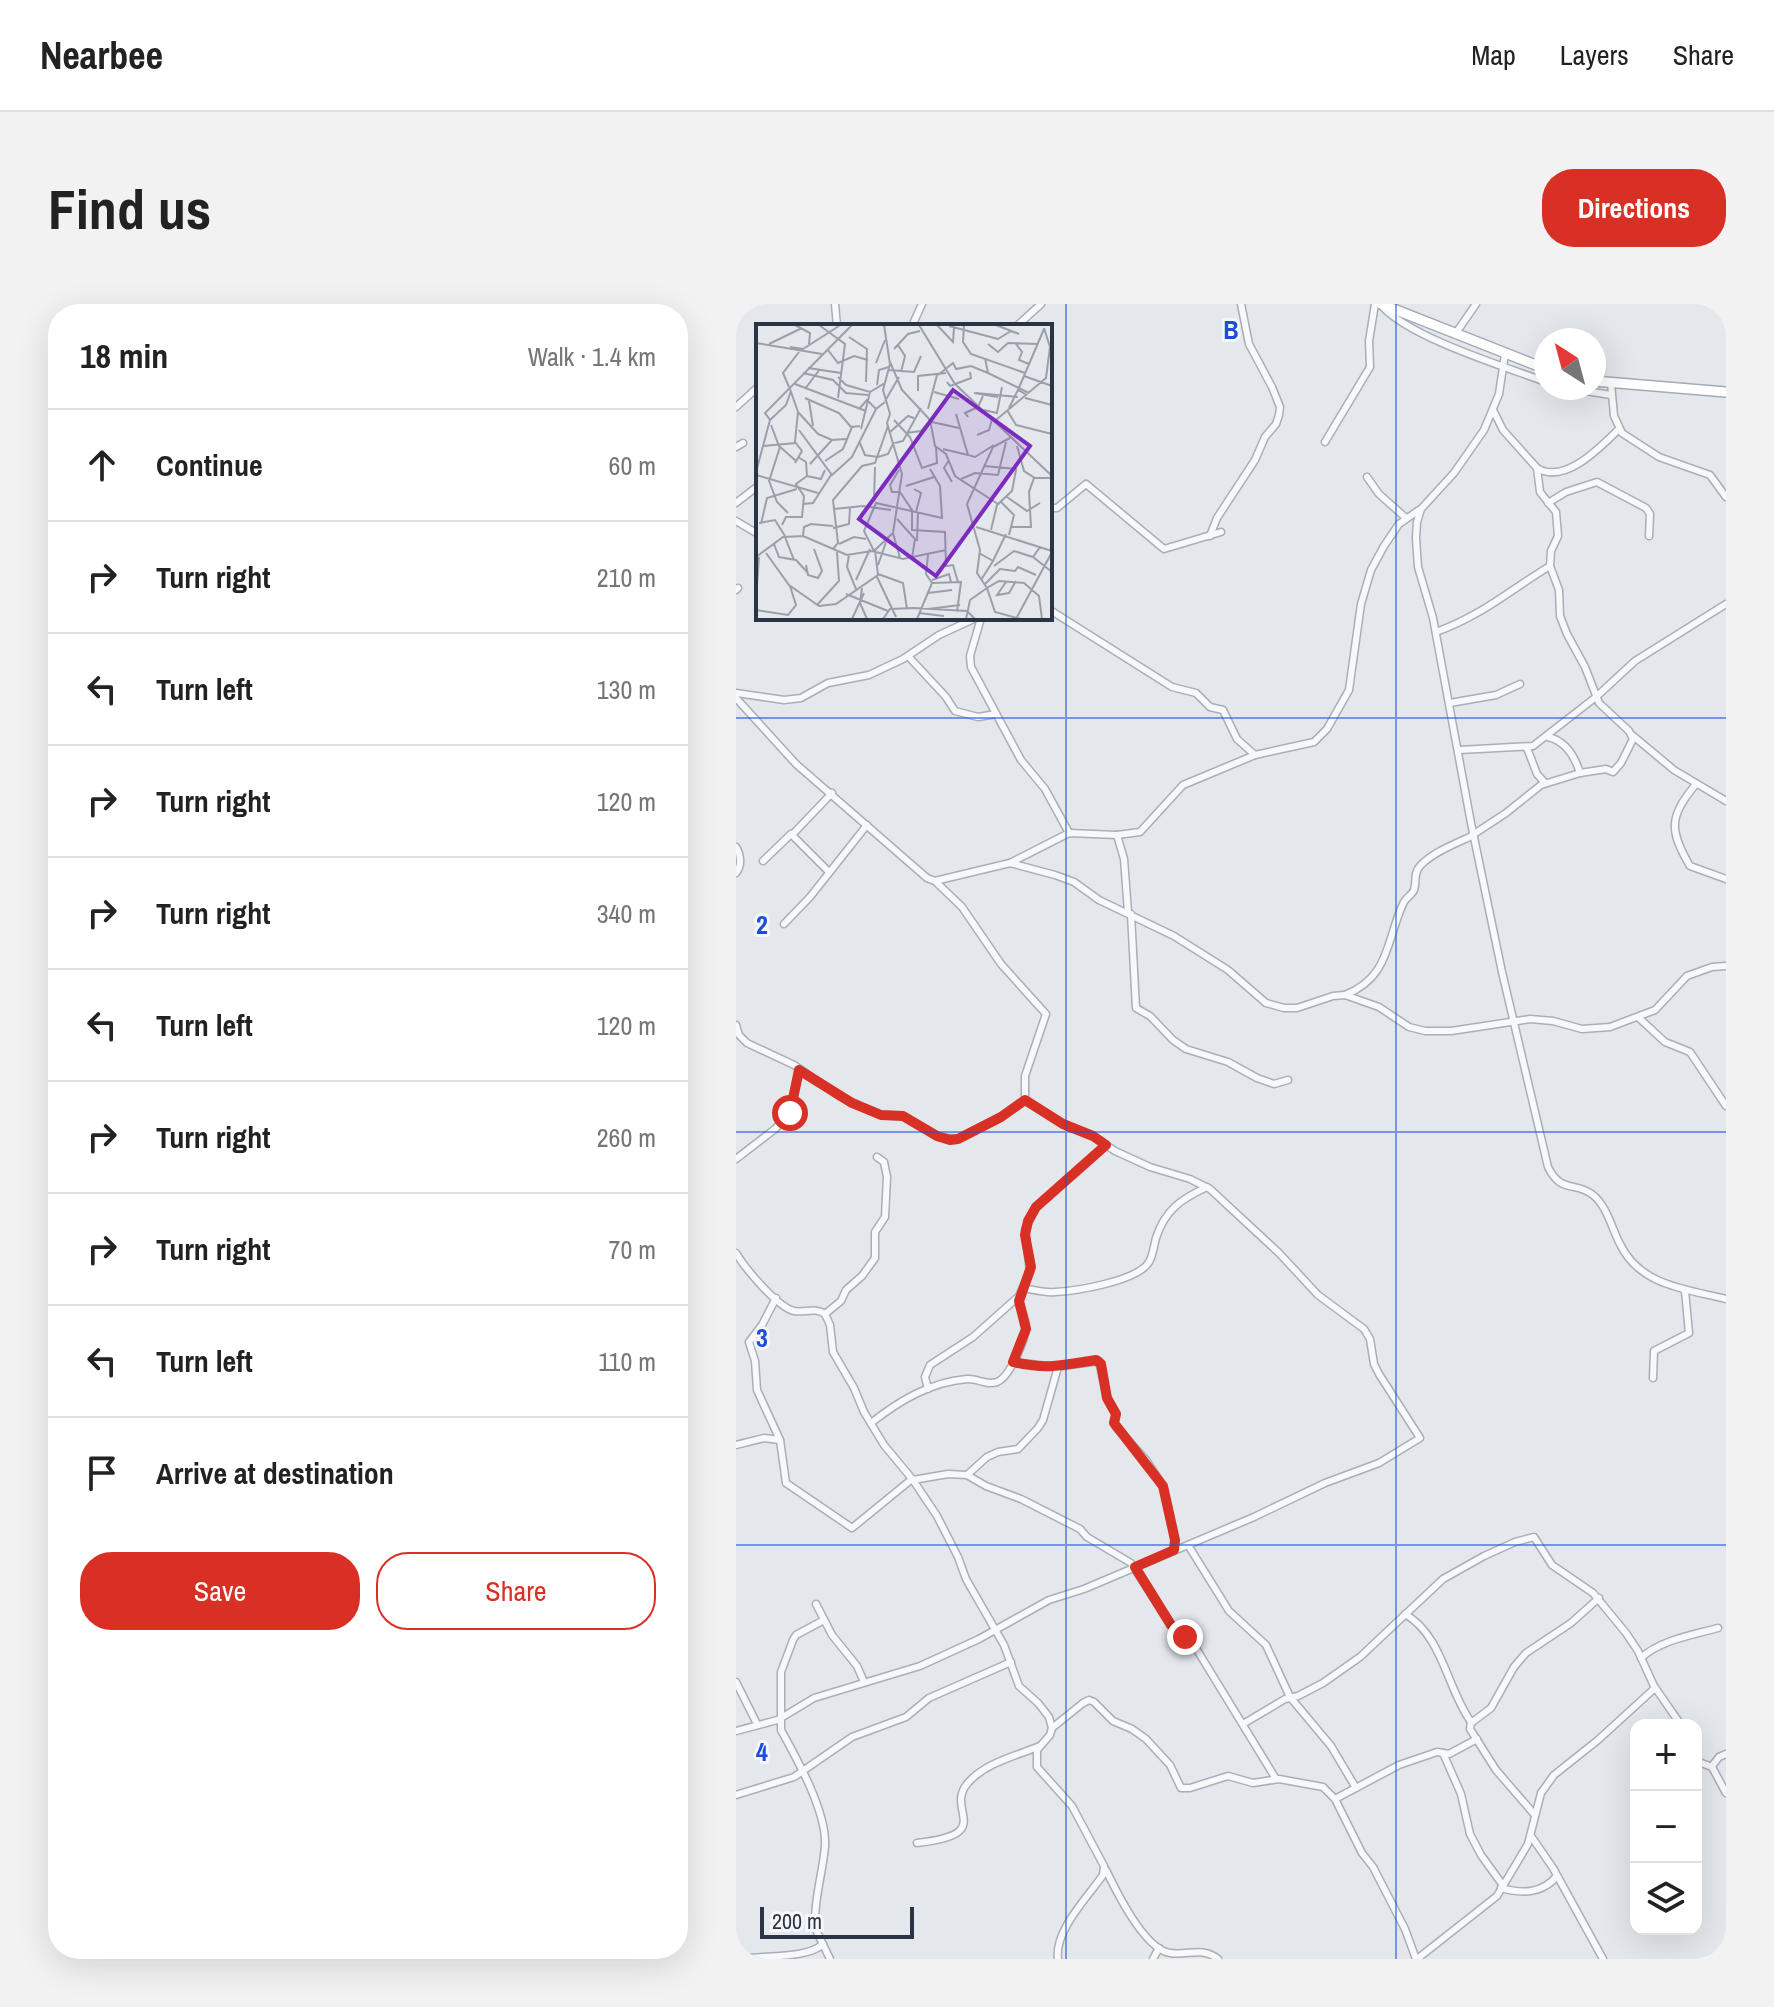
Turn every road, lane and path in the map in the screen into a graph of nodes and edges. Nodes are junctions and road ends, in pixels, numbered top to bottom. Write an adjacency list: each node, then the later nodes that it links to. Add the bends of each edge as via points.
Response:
1 (835, 304): 7 (street)
2 (922, 304): 8 (street)
3 (1041, 304): 9 (street)
4 (1241, 304): 37 (street, via 1249,344 1272,387 1279,415)
5 (1379, 304): 10 (main road); 13 (street, via 1397,322); 24 (street, via 1369,341 1370,367)
6 (1476, 304): 10 (street)
7 (837, 324)
8 (913, 324)
9 (1019, 324)
10 (1456, 333): 11 (main road)
11 (1505, 354): 12 (main road); 13 (street)
12 (1534, 365)
13 (1503, 366): 14 (street); 22 (street)
14 (1534, 378)
15 (1606, 382): 16 (main road)
16 (1611, 383): 18 (main road); 20 (street)
17 (756, 389): 21 (street)
18 (1726, 392)
19 (1606, 394): 20 (street)
20 (1611, 395): 23 (street)
21 (736, 407)
22 (1493, 410): 25 (street, via 1503,430); 32 (street, via 1454,473)
23 (1619, 429): 25 (street, via 1563,471 1548,474); 28 (street, via 1659,457 1710,475)
24 (1325, 442)
25 (1537, 468): 30 (street)
26 (1367, 477): 33 (street)
27 (756, 488): 29 (street)
28 (1726, 497)
29 (736, 503)
30 (1548, 503): 38 (street, via 1597,482 1646,508); 39 (street, via 1556,512 1558,535)
31 (1052, 508): 37 (street, via 1086,484 1164,549)
32 (1421, 509): 33 (street); 44 (street, via 1418,567)
33 (1406, 518): 55 (street, via 1371,570 1349,690 1327,729 1314,742)
34 (736, 521): 36 (street)
35 (1221, 532): 37 (street)
36 (756, 533)
37 (1210, 536)
38 (1649, 536)
39 (1550, 566): 44 (street, via 1489,608); 48 (street, via 1559,590 1560,616)
40 (1726, 604): 48 (street, via 1635,661)
41 (1052, 611): 55 (street, via 1172,687 1196,693 1210,707 1223,710 1237,739)
42 (973, 620): 45 (street)
43 (978, 620): 50 (street, via 971,667)
44 (1436, 632): 49 (street)
45 (908, 656): 47 (street, via 791,701); 50 (street, via 955,711 978,717)
46 (1520, 684): 49 (street, via 1496,695)
47 (736, 696): 59 (street, via 796,764)
48 (1596, 697): 51 (street); 52 (street)
49 (1450, 703): 54 (street)
50 (996, 714): 62 (street)
51 (1632, 735): 56 (street, via 1613,772); 58 (street)
52 (1548, 737): 53 (street); 56 (street, via 1567,748)
53 (1527, 748): 54 (street); 57 (street)
54 (1459, 750): 63 (street)
55 (1255, 755): 65 (street, via 1183,785 1140,832)
56 (1580, 773): 57 (street)
57 (1546, 784): 63 (street)
58 (1696, 784): 60 (street); 71 (street, via 1674,818 1680,845 1690,866)
59 (832, 793): 61 (street); 64 (street)
60 (1726, 801)
61 (867, 825): 69 (street); 72 (street)
62 (1069, 833): 65 (street); 68 (street)
63 (1474, 834): 76 (street, via 1419,868 1385,961); 78 (street)
64 (792, 835): 67 (street); 69 (street)
65 (1117, 835): 73 (street)
66 (736, 847): 70 (street)
67 (763, 861)
68 (1010, 863): 72 (street); 73 (street, via 1067,878)
69 (829, 872): 74 (street)
70 (736, 873)
71 (1726, 879)
72 (935, 881): 82 (street, via 1046,1014 1025,1076)
73 (1129, 913): 76 (street, via 1228,970 1270,1005 1297,1008); 81 (street, via 1136,1008 1186,1049 1234,1064 1268,1082)
74 (784, 924)
75 (1726, 966): 77 (street, via 1683,978 1655,1010)
76 (1345, 995): 78 (street, via 1425,1031)
77 (1639, 1018): 78 (street, via 1585,1030 1542,1019); 83 (street, via 1665,1042 1690,1052)
78 (1514, 1021): 90 (street, via 1554,1178 1597,1198 1623,1252 1640,1270)
79 (736, 1025): 80 (street, via 747,1043)
80 (799, 1070): 82 (street, via 852,1103 881,1115 903,1116 950,1140); 86 (street, via 790,1113)
81 (1288, 1080)
82 (1025, 1100): 84 (street)
83 (1726, 1106)
84 (1106, 1145): 87 (street); 89 (street, via 1031,1213 1025,1235 1031,1267)
85 (877, 1157): 94 (street, via 884,1162 887,1177 875,1257)
86 (736, 1159)
87 (1207, 1187): 89 (street, via 1169,1211 1142,1269 1095,1286 1052,1292); 104 (street, via 1318,1295 1364,1329 1379,1374 1420,1438 1379,1463)
88 (736, 1253): 92 (street)
89 (1024, 1288): 91 (street)
90 (1685, 1291): 93 (street); 97 (street, via 1689,1333 1654,1351)
91 (1019, 1296): 95 (street, via 1026,1329); 98 (street, via 973,1337 930,1365)
92 (776, 1298): 94 (street, via 790,1310); 100 (street, via 749,1342 757,1390)
93 (1726, 1299)
94 (825, 1314): 99 (street, via 835,1357)
95 (1013, 1362): 96 (street); 98 (street, via 996,1382 967,1379)
96 (1058, 1367): 102 (street, via 1038,1428 1018,1449 987,1457); 105 (street, via 1096,1360 1101,1364 1116,1427 1163,1486)
97 (1653, 1378)
98 (928, 1389): 99 (street, via 903,1399)
99 (871, 1423): 103 (street)
100 (780, 1440): 101 (street); 103 (street, via 786,1483 849,1528)
101 (736, 1445)
102 (967, 1475): 103 (street); 106 (street, via 1080,1529)
103 (913, 1480): 112 (street)
104 (1188, 1545): 105 (street); 118 (street, via 1229,1611 1266,1645)
105 (1174, 1550): 106 (street)
106 (1135, 1567): 112 (street, via 1049,1600); 123 (street, via 1171,1625 1194,1645)
107 (1599, 1598): 109 (street, via 1552,1565 1534,1537 1443,1579); 113 (street); 121 (street, via 1526,1653 1491,1708)
108 (816, 1604): 110 (street)
109 (1405, 1614): 118 (street, via 1360,1657 1323,1683); 121 (street, via 1438,1651)
110 (824, 1620): 116 (street); 119 (street, via 793,1640 781,1672)
111 (1718, 1628): 113 (street)
112 (995, 1629): 114 (street); 116 (street, via 920,1666)
113 (1641, 1658): 117 (street)
114 (1011, 1662): 124 (street, via 1019,1686 1041,1706); 132 (street, via 929,1698 906,1717 852,1737)
115 (736, 1682): 122 (street)
116 (864, 1682): 119 (street, via 814,1698)
117 (1655, 1688): 120 (street); 138 (street, via 1559,1769 1541,1793)
118 (1290, 1697): 123 (street); 134 (street, via 1337,1754)
119 (781, 1719): 122 (street); 132 (street, via 781,1730)
120 (1677, 1719)
121 (1471, 1723): 126 (street)
122 (757, 1724): 125 (street)
123 (1243, 1724): 133 (street)
124 (1052, 1728): 127 (street); 133 (street, via 1091,1701 1146,1739 1170,1765 1181,1788 1228,1776 1253,1783)
125 (736, 1731)
126 (1477, 1739): 128 (street); 138 (street)
127 (1040, 1746): 140 (street, via 992,1766 966,1785 960,1831 947,1839); 141 (street, via 1037,1767 1072,1806)
128 (1443, 1753): 134 (street, via 1399,1765); 143 (street, via 1464,1803 1470,1834)
129 (1726, 1754): 131 (street)
130 (1702, 1763): 131 (street)
131 (1712, 1766): 135 (street)
132 (802, 1772): 136 (street); 144 (street, via 825,1839 815,1909)
133 (1276, 1779): 137 (street, via 1323,1787)
134 (1356, 1788): 137 (street)
135 (1726, 1793)
136 (736, 1795)
137 (1335, 1799): 152 (street, via 1401,1919)
138 (1534, 1814): 139 (street)
139 (1531, 1836): 142 (street); 143 (street)
140 (917, 1843)
141 (1104, 1866): 145 (street, via 1136,1923); 148 (street, via 1059,1940)
142 (1557, 1876): 143 (street, via 1536,1890); 153 (street)
143 (1501, 1886): 152 (street, via 1495,1898)
144 (823, 1944): 146 (street, via 811,1954); 147 (street)
145 (1160, 1949): 149 (street); 150 (street); 151 (street, via 1201,1951)
146 (741, 1959)
147 (830, 1959)
148 (1058, 1959)
149 (1153, 1959)
150 (1167, 1959)
151 (1218, 1959)
152 (1417, 1959)
153 (1603, 1959)

